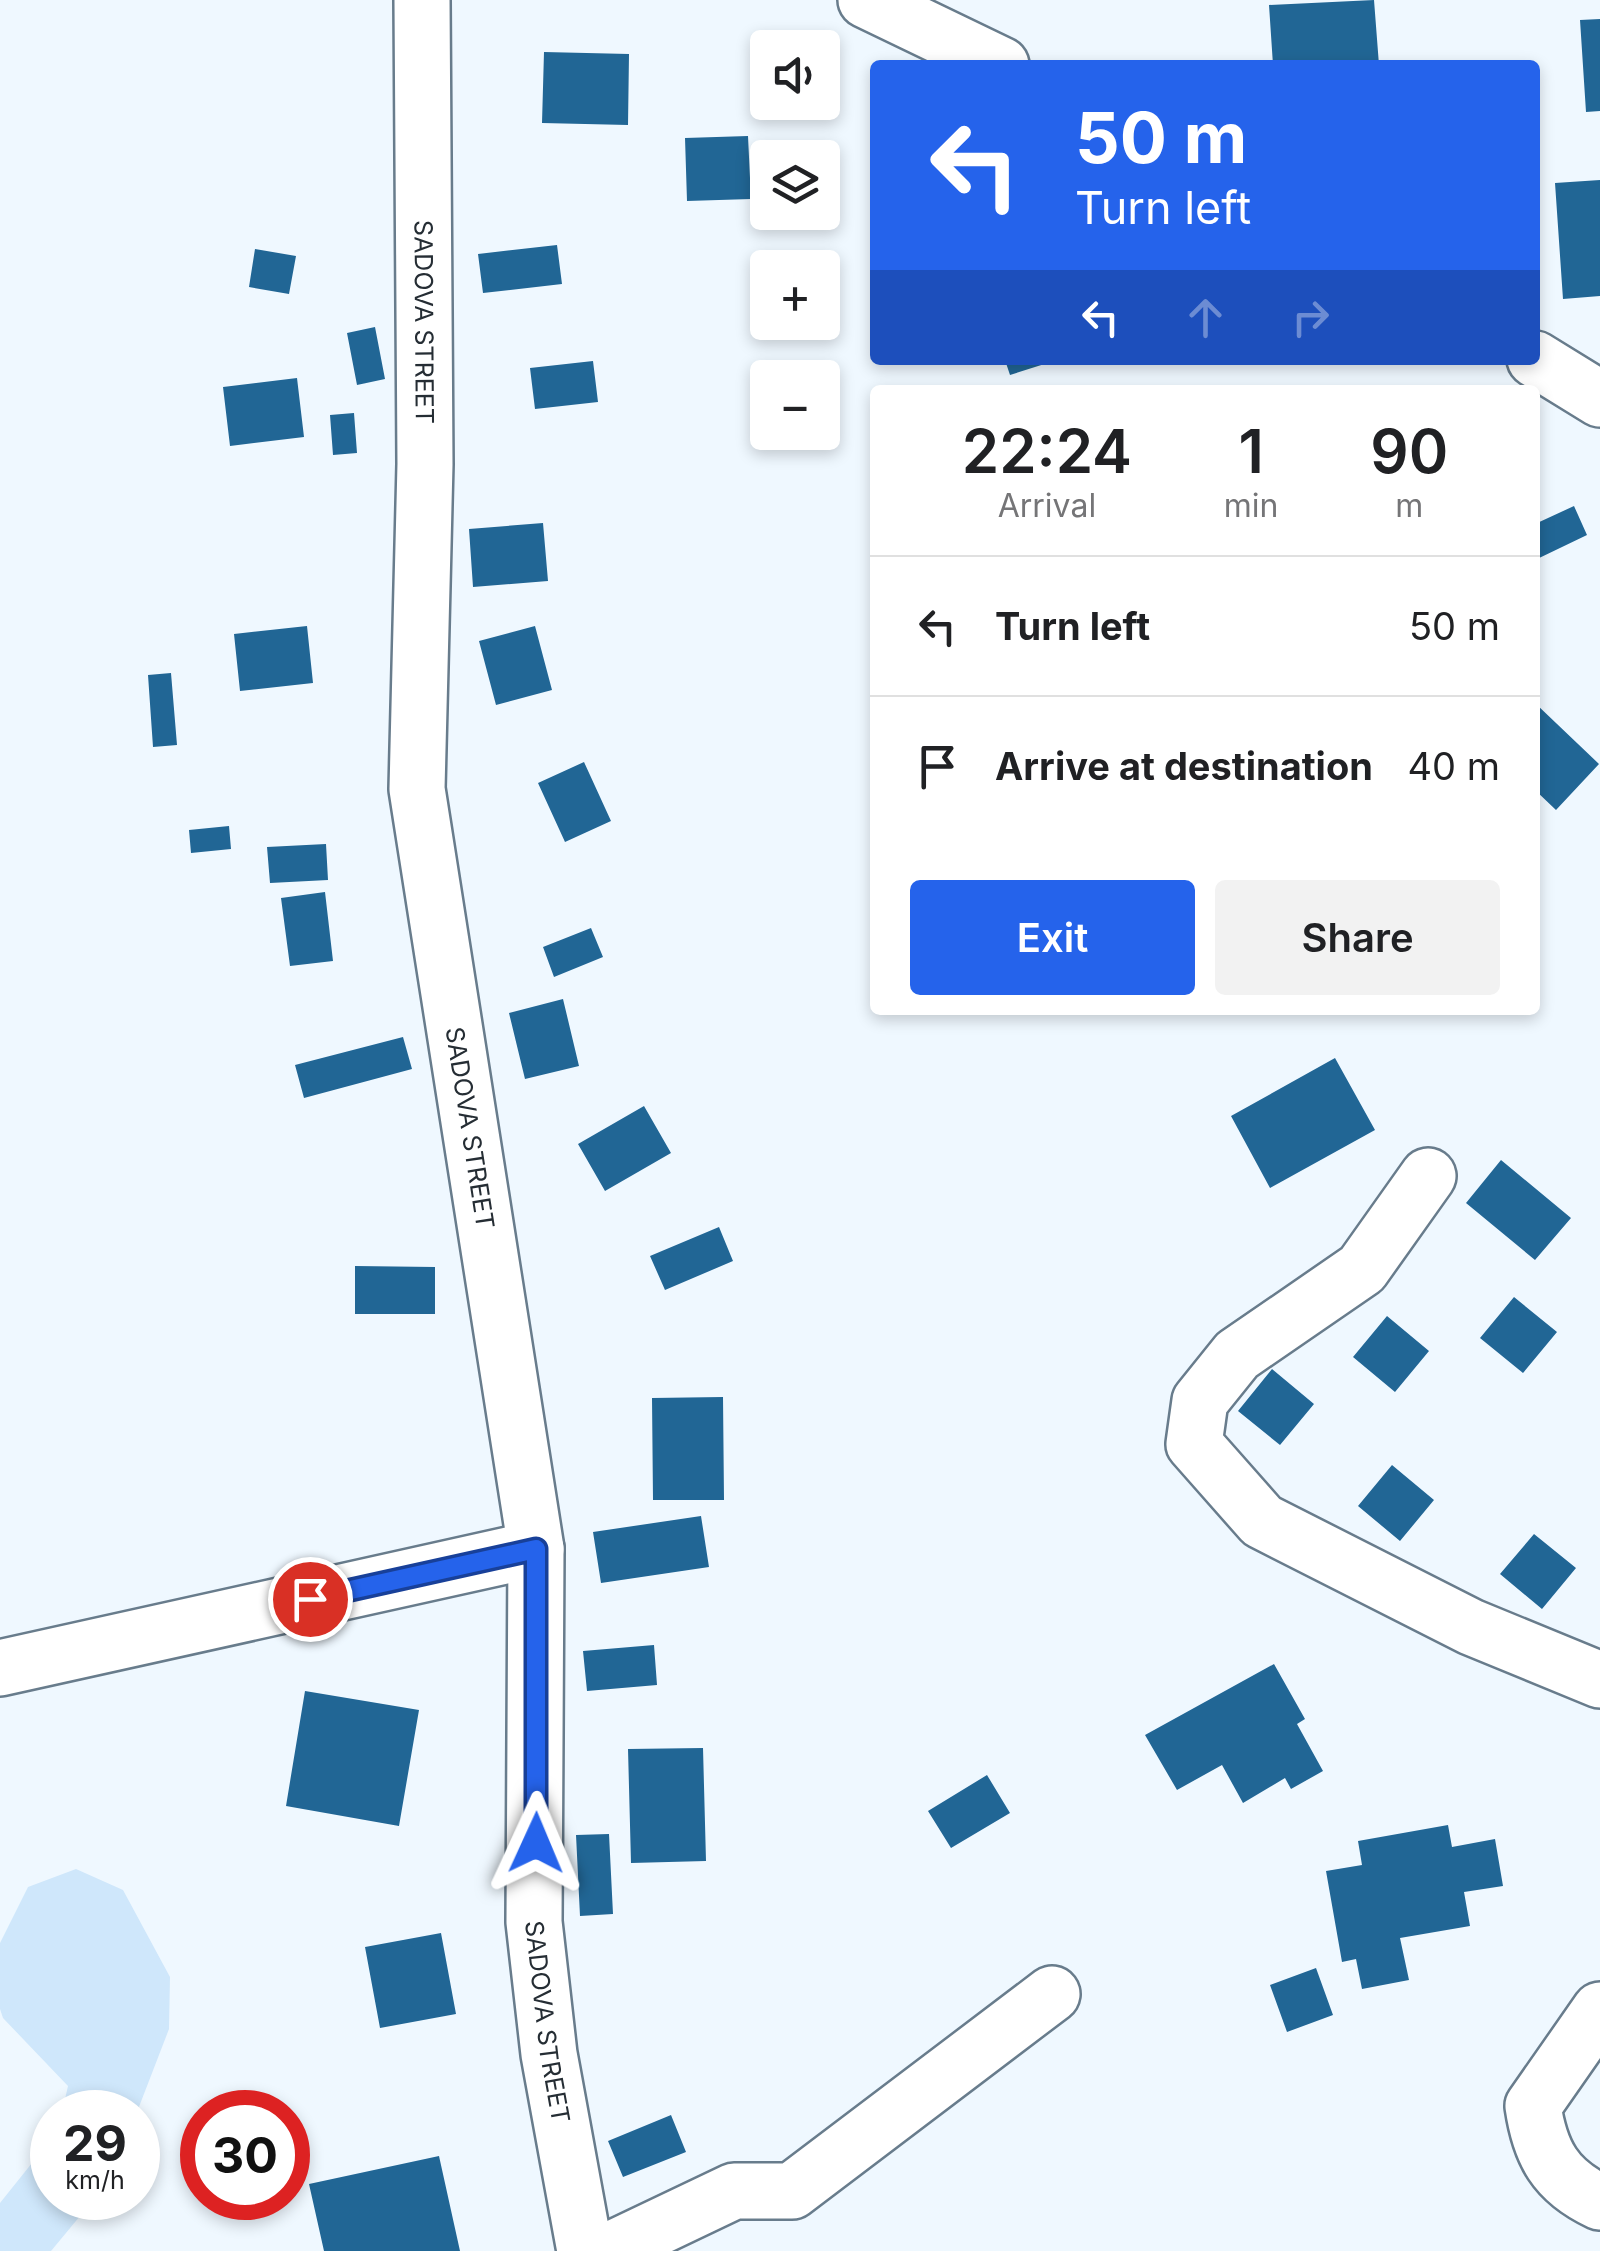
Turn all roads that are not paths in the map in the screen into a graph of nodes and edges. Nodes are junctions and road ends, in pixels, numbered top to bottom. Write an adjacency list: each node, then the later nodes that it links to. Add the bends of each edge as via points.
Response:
1 (422, 0): 7 (street, SADOVA STREET, via 417,789)
2 (866, 0): 3 (street)
3 (991, 60)
4 (1540, 362): 5 (street)
5 (1600, 399)
6 (1428, 1176): 9 (street, via 1362,1269 1238,1356 1200,1401 1194,1444 1262,1521 1471,1627)
7 (536, 1549): 8 (street); 13 (street, SADOVA STREET, via 534,1922 549,2054)
8 (2, 1675)
9 (1600, 1680)
10 (1052, 1994): 14 (street, via 792,2191 734,2191)
11 (1600, 2010): 12 (street, via 1533,2106 1546,2160)
12 (1600, 2202)
13 (585, 2251)
14 (608, 2251)

